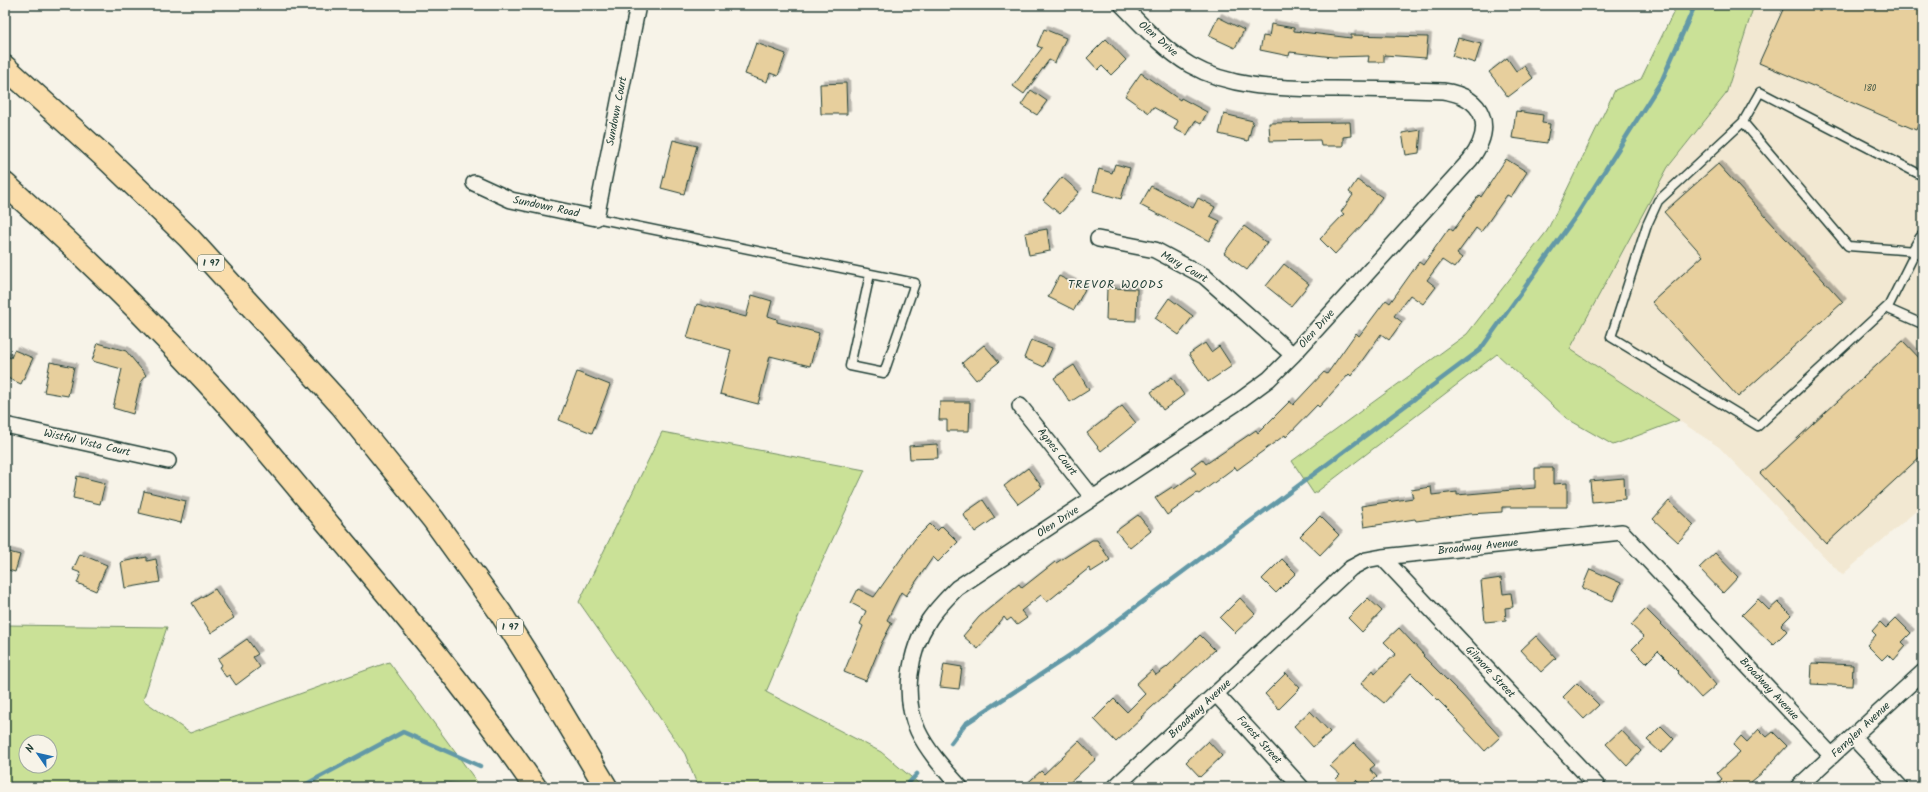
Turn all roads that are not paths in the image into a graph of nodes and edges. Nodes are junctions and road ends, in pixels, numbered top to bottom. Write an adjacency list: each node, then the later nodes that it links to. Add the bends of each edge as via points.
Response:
1 (638, 5): 8 (street, Sundown Court)
2 (1122, 5): 14 (street, Olen Drive, via 1168,50 1190,65 1223,79 1282,88 1443,91 1466,97 1480,111 1484,132 1474,155)
3 (5, 67): 25 (highway, I 97, via 189,238 341,405 433,519 496,606)
4 (1743, 122): 5 (lane, via 1760,92); 10 (lane, via 1848,246); 12 (lane, via 1658,201 1647,225 1611,337 1758,426)
5 (1923, 176)
6 (474, 183): 8 (street, Sundown Road, via 511,200)
7 (5, 184): 24 (highway, via 125,297 276,461 423,638)
8 (596, 218): 11 (lane)
9 (1098, 239): 14 (street, Mary Court, via 1155,250 1204,276)
10 (1920, 245): 12 (lane)
11 (870, 274): 11 (lane, via 915,283 884,373 850,366)
12 (1886, 308): 13 (lane)
13 (1923, 322)
14 (1293, 355): 18 (street, Olen Drive, via 1248,395)
15 (1020, 406): 18 (street, Agnes Court)
16 (5, 425): 17 (street, Wistful Vista Court)
17 (168, 462)
18 (1093, 498): 26 (street, Olen Drive, via 957,588 941,604 920,636 914,652 909,687 913,718 925,744)
19 (1382, 557): 21 (street, Broadway Avenue, via 1366,560 1351,568); 23 (street, Broadway Avenue, via 1622,532); 29 (street, Gilmore Street)
20 (1923, 672): 22 (street, Fernglen Avenue)
21 (1216, 694): 27 (street, Broadway Avenue); 28 (street, Forest Street)
22 (1853, 737): 23 (street, Fernglen Avenue); 31 (street)
23 (1832, 756): 30 (street, Fernglen Avenue)
24 (535, 787)
25 (606, 787)
26 (960, 787)
27 (1115, 787)
28 (1301, 787)
29 (1598, 787)
30 (1798, 787)
31 (1900, 787)

